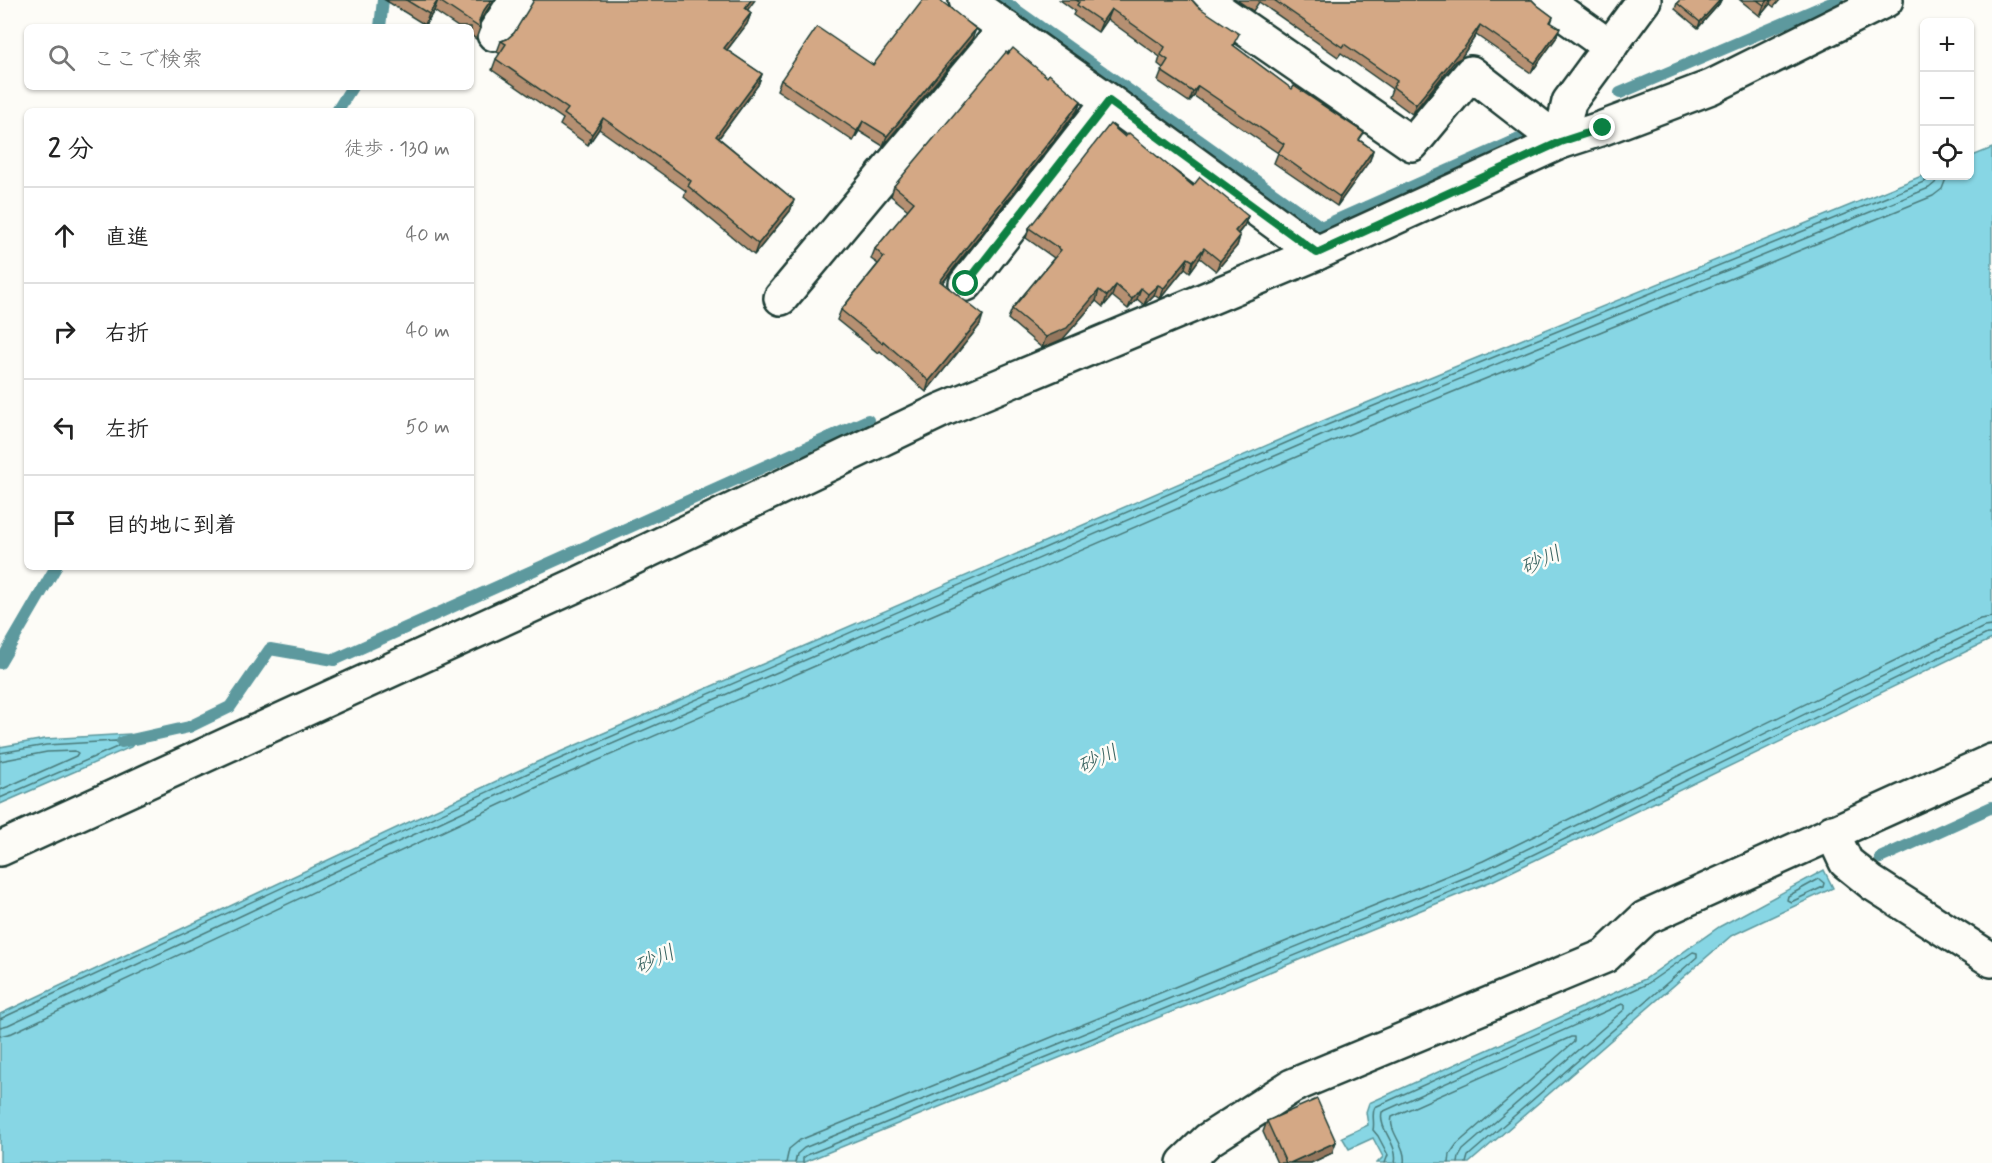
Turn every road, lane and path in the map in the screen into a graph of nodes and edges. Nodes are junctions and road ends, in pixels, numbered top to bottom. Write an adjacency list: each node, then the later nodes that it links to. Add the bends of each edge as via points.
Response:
1 (516, 0): 8 (street)
2 (966, 0): 7 (street)
3 (1204, 0): 11 (street, via 1412,144 1472,73)
4 (1544, 0): 9 (street)
5 (1644, 0): 9 (street)
6 (1886, 0): 11 (street, via 1711,87)
7 (1006, 28): 10 (street); 14 (street)
8 (494, 34)
9 (1610, 47): 11 (street, via 1569,102)
10 (1109, 101): 12 (street); 13 (street)
11 (1560, 142): 12 (street)
12 (1317, 253): 17 (street, via 942,410 574,586)
13 (966, 284)
14 (782, 298)
15 (1992, 761): 16 (street)
16 (1832, 832): 18 (street, via 1846,862 1872,883); 19 (street, via 1645,918 1605,956 1292,1086 1208,1140)
17 (0, 849)
18 (1992, 960)
19 (1184, 1163)

